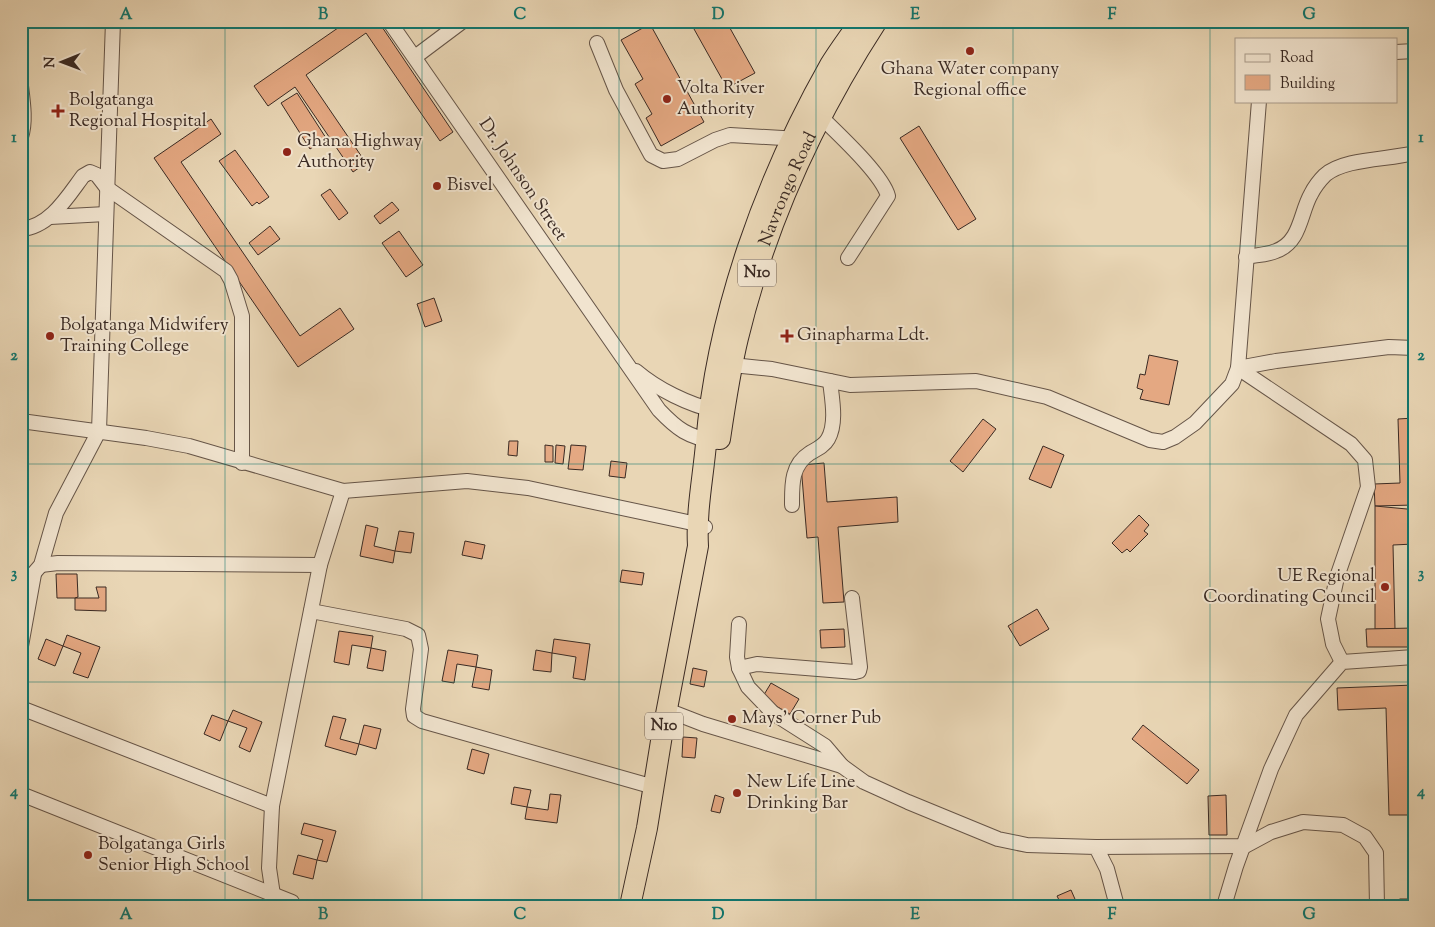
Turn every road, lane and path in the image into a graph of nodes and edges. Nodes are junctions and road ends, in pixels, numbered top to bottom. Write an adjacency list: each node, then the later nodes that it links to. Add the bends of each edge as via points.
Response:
1 (114, 21): 18 (street)
2 (389, 21): 11 (street, Dr. Johnson Street)
3 (444, 21): 7 (street)
4 (462, 21): 7 (street)
5 (860, 21): 16 (highway, Navrongo Road / N10, via 831,64)
6 (877, 21): 14 (highway, Navrongo Road / N10)
7 (434, 43): 11 (street)
8 (597, 43): 16 (street, via 616,90 651,155 663,161 678,159 730,135)
9 (1414, 51): 10 (street)
10 (1398, 52)
11 (415, 57): 25 (street, Dr. Johnson Street)
12 (21, 86): 15 (street)
13 (1259, 102): 22 (street)
14 (821, 117): 16 (highway, Navrongo Road / N10); 23 (street, via 846,141 886,189 888,196)
15 (21, 137)
16 (801, 139): 26 (highway, Navrongo Road / N10, via 787,191 766,244); 29 (highway, Navrongo Road / N10, via 768,195 740,274 718,361)
17 (1414, 154): 22 (street, via 1349,163 1326,175 1310,194 1302,220 1291,240 1277,251)
18 (107, 188): 19 (street); 20 (street, via 98,175 90,172 83,176); 33 (street, via 226,271 231,280 242,316)
19 (106, 214): 20 (street); 31 (street)
20 (50, 217): 21 (street)
21 (21, 228)
22 (1246, 257): 27 (street)
23 (848, 258)
24 (1414, 348): 27 (street, via 1389,347)
25 (624, 361): 29 (street, Dr. Johnson Street, via 655,386); 32 (street, Dr. Johnson Street, via 670,422 693,437)
26 (732, 365): 28 (street); 29 (highway, Navrongo Road / N10)
27 (1238, 368): 28 (street, via 1232,384 1195,423 1163,442 1150,440 1047,396 976,381 850,385); 45 (street, via 1351,444 1365,460 1368,487 1337,577 1328,619 1333,644)
28 (830, 381): 35 (street, via 833,419 829,438 804,457 793,476)
29 (717, 411): 32 (highway, Navrongo Road / N10)
30 (21, 421): 31 (street)
31 (99, 431): 33 (street, via 188,446); 38 (street, via 56,513)
32 (713, 442): 36 (highway, Navrongo Road / N10)
33 (242, 462): 34 (street)
34 (343, 491): 36 (street, via 467,481 528,488); 37 (street)
35 (792, 505)
36 (700, 532): 48 (highway, N10)
37 (320, 565): 38 (street, via 58,563); 41 (street)
38 (38, 569): 39 (street); 43 (street)
39 (21, 588)
40 (852, 598): 46 (street, via 859,671 757,664)
41 (311, 611): 50 (street, via 406,629 418,635 421,649 413,709 414,716 422,721); 52 (street)
42 (739, 624): 46 (street)
43 (21, 646)
44 (1414, 658): 45 (street)
45 (1342, 662): 53 (street, via 1296,715 1271,769)
46 (739, 668): 49 (street, via 748,687 773,713 825,746)
47 (21, 708): 52 (street)
48 (667, 710): 49 (street); 50 (highway, N10)
49 (842, 766): 54 (street, via 864,782 998,839 1027,845)
50 (654, 787): 57 (highway, N10)
51 (21, 794): 55 (street)
52 (272, 806): 55 (street, via 269,868)
53 (1244, 846): 54 (street); 59 (street); 60 (street, via 1271,832 1303,822 1343,825 1352,829 1365,837 1376,853)
54 (1096, 847): 58 (street, via 1107,870)
55 (273, 894): 56 (street)
56 (294, 906)
57 (630, 906)
58 (1117, 906)
59 (1224, 906)
60 (1377, 906)

